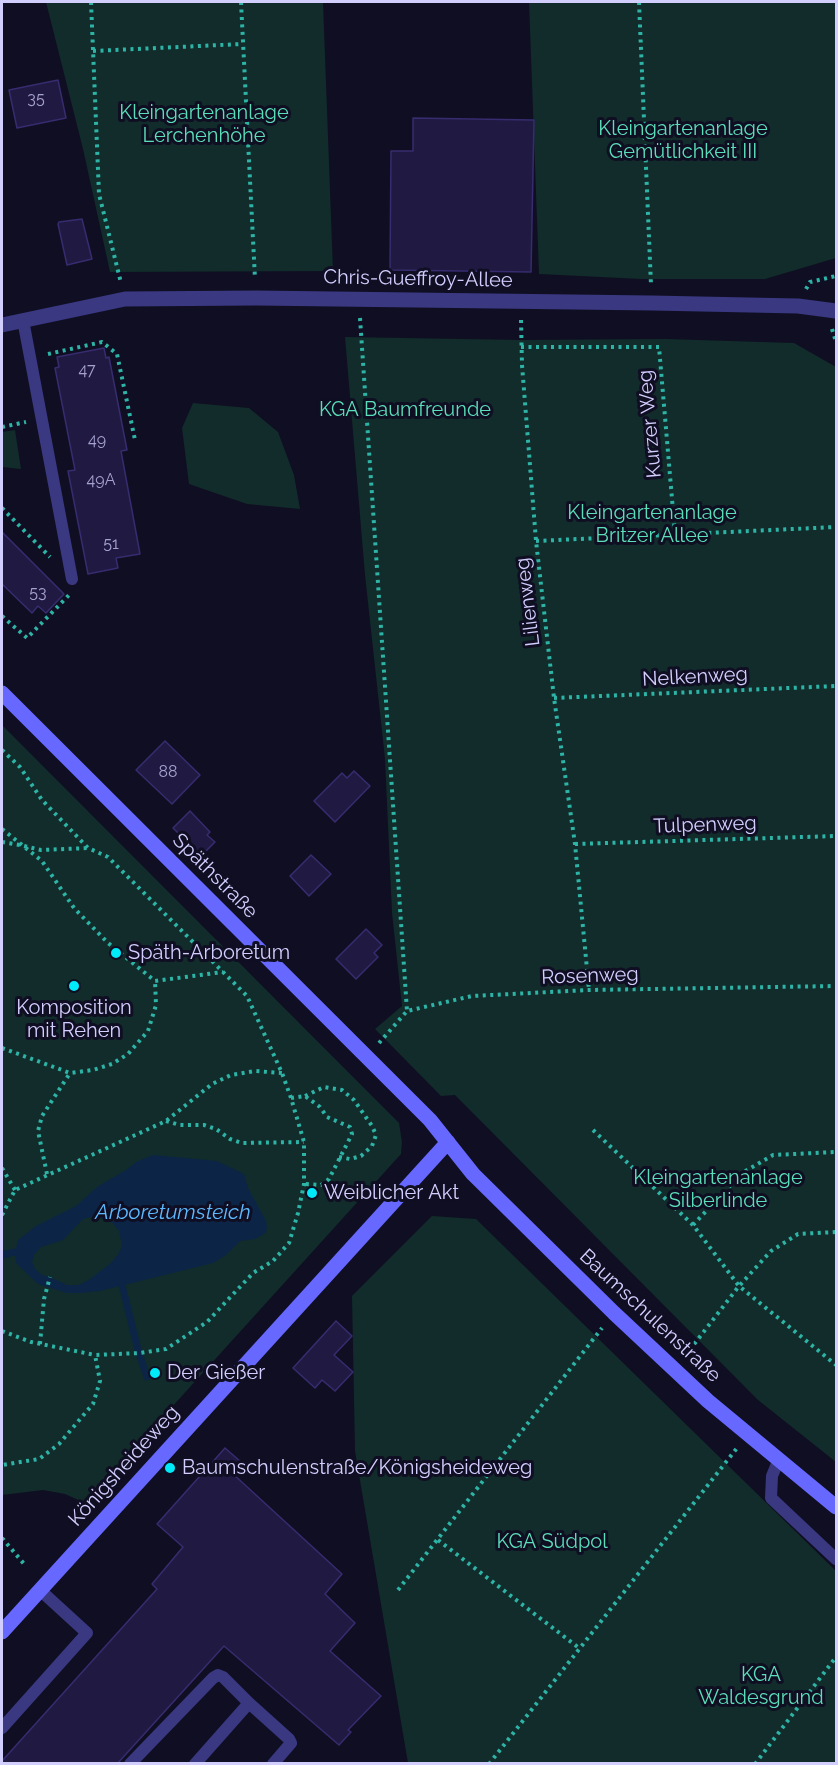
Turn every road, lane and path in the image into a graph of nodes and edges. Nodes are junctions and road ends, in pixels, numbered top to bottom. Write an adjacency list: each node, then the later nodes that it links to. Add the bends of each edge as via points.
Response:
1 (91, 2): 5 (path)
2 (241, 2): 4 (path)
3 (639, 2): 11 (path)
4 (242, 44): 5 (path); 7 (path)
5 (93, 51): 8 (path, via 99,194)
6 (837, 276): 12 (path, via 810,282)
7 (256, 298): 8 (street, Chris-Gueffroy-Allee); 9 (street, Chris-Gueffroy-Allee)
8 (125, 299): 14 (street, Chris-Gueffroy-Allee)
9 (358, 299): 10 (street, Chris-Gueffroy-Allee); 41 (path)
10 (522, 301): 11 (street, Chris-Gueffroy-Allee); 16 (path, Lilienweg)
11 (652, 303): 12 (street, Chris-Gueffroy-Allee)
12 (798, 306): 13 (street, Chris-Gueffroy-Allee)
13 (837, 311)
14 (23, 320): 15 (street, Chris-Gueffroy-Allee); 18 (lane)
15 (2, 325)
16 (521, 347): 23 (path, Kurzer Weg, via 659,347); 24 (path, Lilienweg)
17 (49, 361): 20 (path, via 47,354 102,342 117,354)
18 (42, 419): 19 (path); 25 (lane)
19 (2, 427)
20 (135, 440)
21 (2, 508): 25 (path)
22 (837, 527): 23 (path)
23 (675, 534): 24 (path)
24 (536, 541): 29 (path, Lilienweg)
25 (72, 579): 26 (path, via 75,589 27,638)
26 (2, 616)
27 (837, 686): 29 (path, Nelkenweg)
28 (2, 693): 43 (main road, Späthstraße)
29 (554, 699): 34 (path, Lilienweg)
30 (2, 750): 36 (path)
31 (2, 829): 35 (path)
32 (837, 836): 34 (path, Tulpenweg)
33 (2, 842): 35 (path)
34 (575, 844): 40 (path, Lilienweg)
35 (20, 845): 36 (path, via 41,850); 38 (path, via 42,861 74,908 108,943)
36 (88, 848): 37 (path, via 108,857)
37 (224, 972): 38 (path); 45 (path, via 247,996)
38 (155, 981): 44 (path, via 156,1005 148,1031 128,1054 102,1067)
39 (837, 986): 40 (path, Rosenweg)
40 (589, 990): 41 (path, Rosenweg, via 472,996)
41 (407, 1011): 43 (path)
42 (2, 1048): 44 (path)
43 (367, 1058): 51 (main road, Späthstraße)
44 (70, 1073): 55 (path, via 42,1116 38,1131)
45 (282, 1073): 47 (path); 48 (path, via 255,1071 231,1075 212,1084)
46 (306, 1096): 47 (path); 53 (path, via 327,1117 350,1127 352,1134); 53 (path, via 324,1087 342,1090 372,1126 376,1135 372,1146 361,1156)
47 (291, 1098): 50 (path)
48 (166, 1121): 50 (path, via 204,1125 242,1143); 55 (path)
49 (593, 1130): 59 (path)
50 (304, 1142): 56 (path)
51 (448, 1142): 68 (main road, Baumschulenstraße, via 494,1196); 77 (main road, Königsheideweg)
52 (837, 1152): 59 (path, via 773,1155 742,1173)
53 (339, 1157): 56 (path, via 329,1179 321,1185)
54 (2, 1168): 57 (path)
55 (47, 1174): 57 (path)
56 (304, 1184): 66 (path, via 289,1243 207,1322 166,1349)
57 (15, 1190): 58 (path)
58 (2, 1215)
59 (693, 1225): 62 (path)
60 (837, 1232): 62 (path, via 798,1234 771,1251)
61 (50, 1277): 65 (path)
62 (739, 1286): 67 (path); 68 (path)
63 (602, 1328): 74 (path)
64 (2, 1331): 65 (path)
65 (40, 1344): 66 (path)
66 (95, 1355): 71 (path, via 100,1381 93,1404 58,1444 39,1459)
67 (837, 1365)
68 (673, 1370): 69 (main road, Baumschulenstraße)
69 (748, 1434): 70 (main road, Baumschulenstraße); 80 (path)
70 (779, 1459): 72 (main road, Baumschulenstraße); 75 (lane, via 772,1476 771,1498)
71 (2, 1465)
72 (837, 1507)
73 (2, 1538): 76 (path)
74 (438, 1540): 78 (path); 80 (path)
75 (837, 1559)
76 (25, 1564)
77 (40, 1590): 79 (main road, Königsheideweg); 83 (lane, via 87,1634)
78 (398, 1590)
79 (2, 1632)
80 (579, 1648): 87 (path)
81 (837, 1657): 88 (path)
82 (249, 1703): 84 (lane, via 218,1675); 85 (lane); 86 (lane, via 291,1743)
83 (2, 1728)
84 (130, 1764)
85 (195, 1764)
86 (273, 1764)
87 (489, 1764)
88 (755, 1764)

